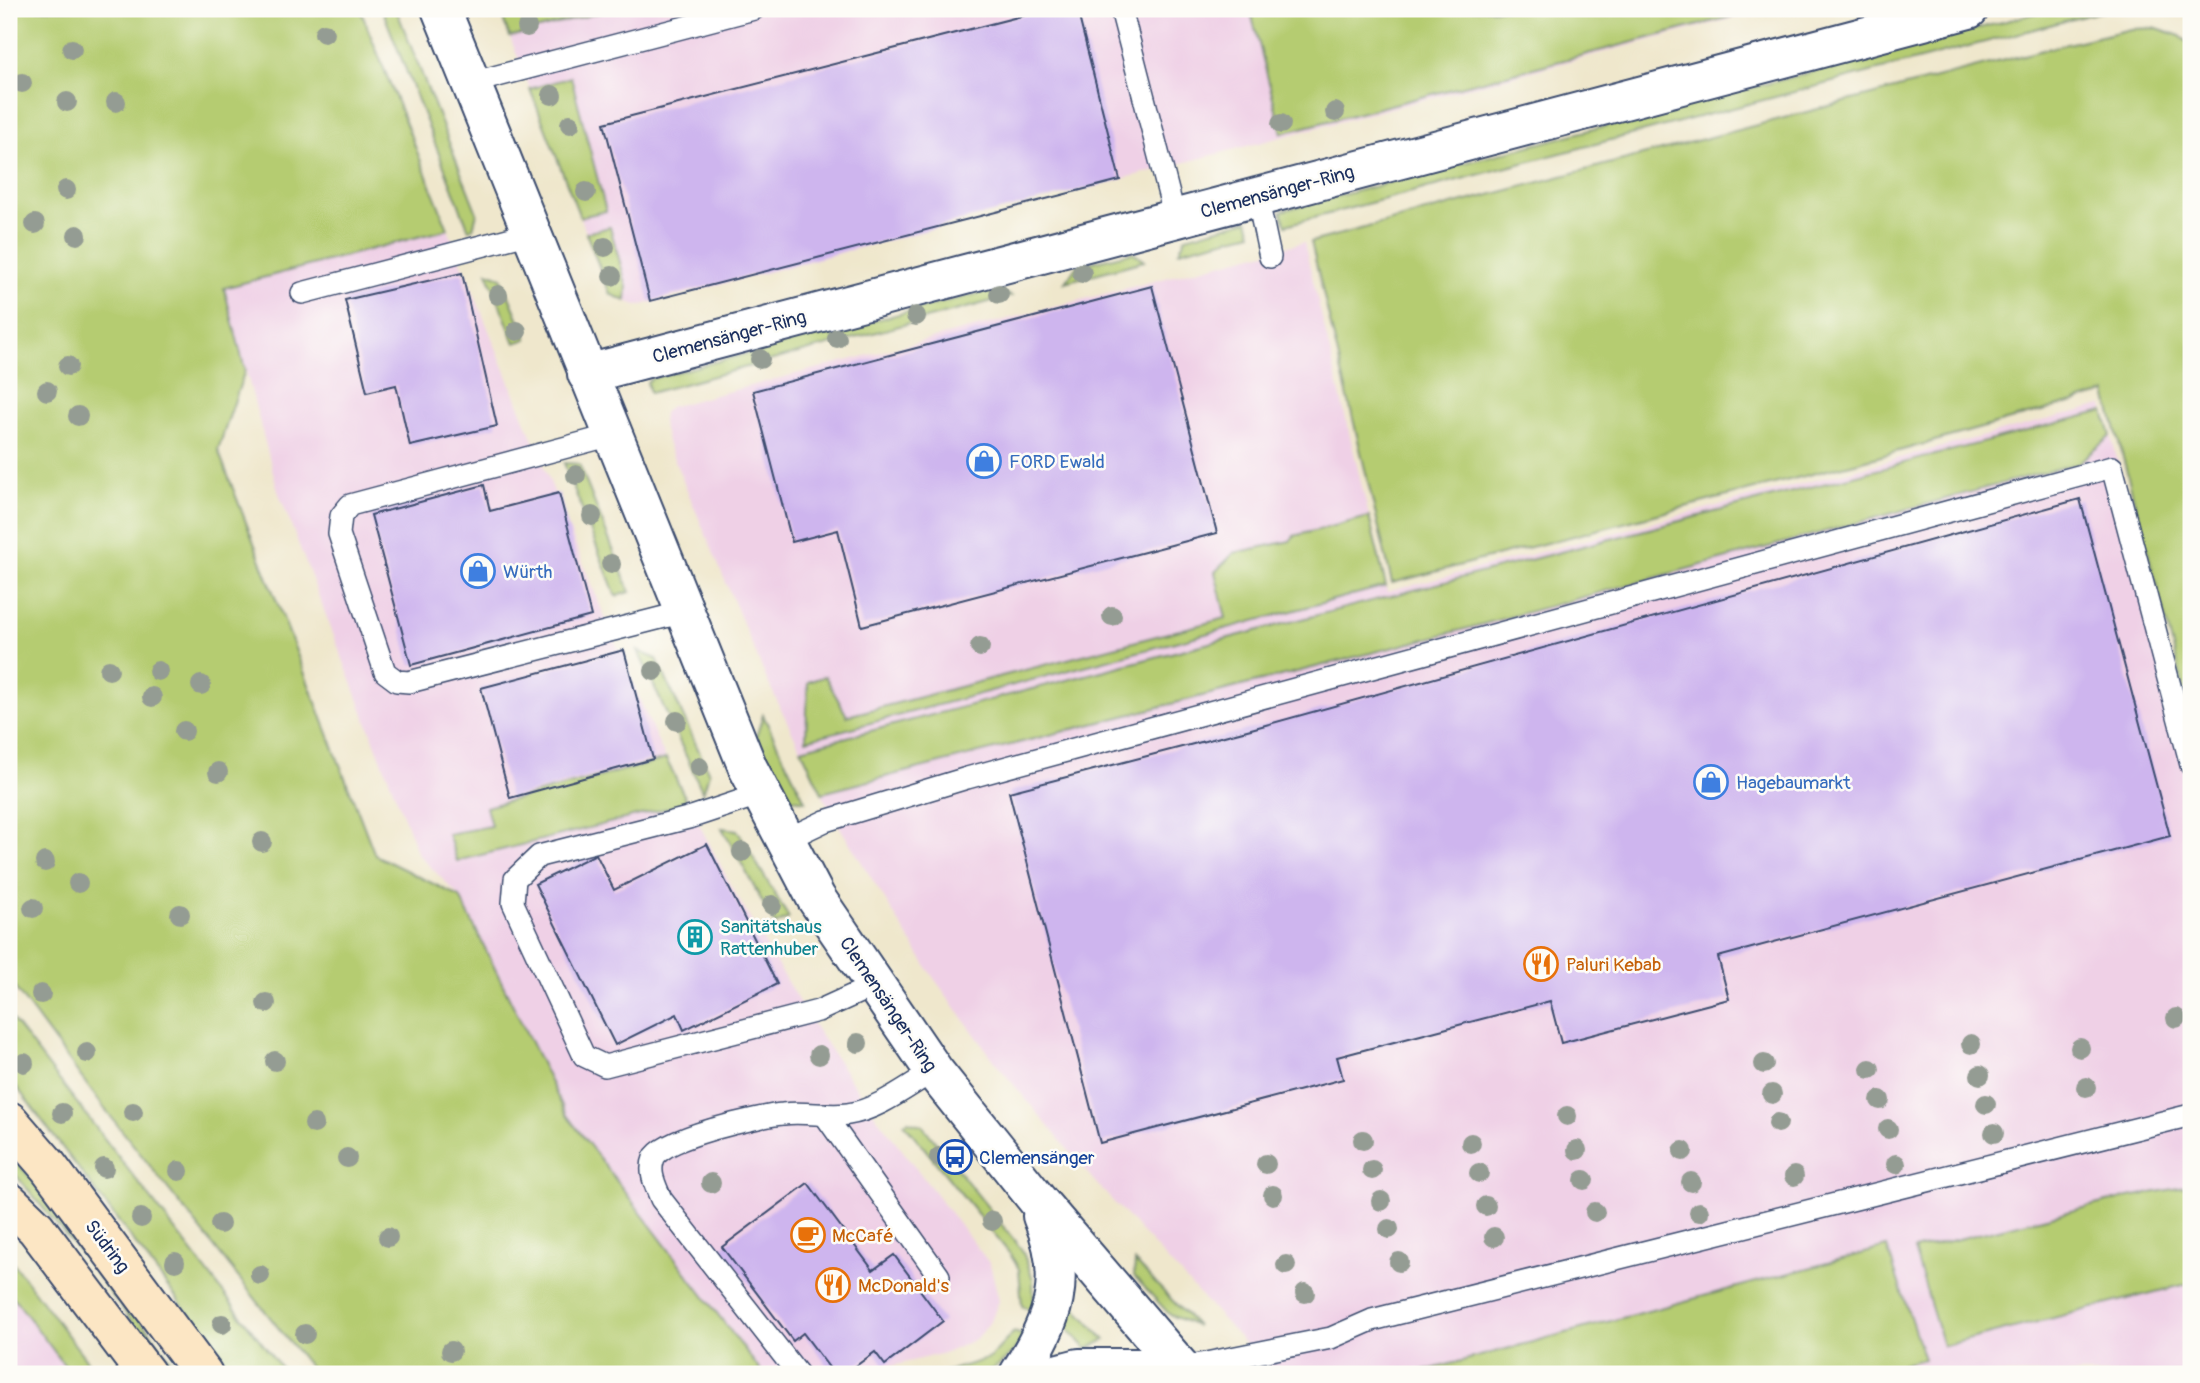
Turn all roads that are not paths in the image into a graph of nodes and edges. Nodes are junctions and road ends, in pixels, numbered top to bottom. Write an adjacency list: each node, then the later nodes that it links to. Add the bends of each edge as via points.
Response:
1 (441, 9): 5 (street, Clemensänger-Ring)
2 (754, 9): 5 (lane)
3 (1121, 9): 7 (lane)
4 (1969, 9): 6 (street, Clemensänger-Ring)
5 (471, 83): 8 (street, Clemensänger-Ring)
6 (1257, 196): 7 (street, Clemensänger-Ring); 9 (lane)
7 (1175, 218): 11 (street, Clemensänger-Ring)
8 (531, 233): 10 (lane); 11 (street, Clemensänger-Ring)
9 (1270, 257)
10 (302, 293)
11 (587, 374): 12 (street, Clemensänger-Ring)
12 (612, 435): 13 (street, Clemensänger-Ring); 13 (lane, via 350,505 341,516 339,534 386,672 397,681 409,681)
13 (684, 612): 15 (street, Clemensänger-Ring)
14 (2191, 765): 16 (lane, via 2112,467 967,778 825,821)
15 (761, 794): 16 (street, Clemensänger-Ring); 17 (lane, via 692,817 539,856 515,879 513,903 584,1056 606,1066 818,1011)
16 (785, 840): 17 (street, Clemensänger-Ring, via 816,898)
17 (875, 985): 18 (street, Clemensänger-Ring)
18 (934, 1070): 19 (lane, via 880,1102 849,1114); 22 (street, Clemensänger-Ring)
19 (824, 1114): 24 (lane); 28 (lane, via 781,1114 682,1139 660,1148 653,1159 652,1175 661,1199)
20 (2191, 1115): 25 (lane, via 1372,1320 1331,1338)
21 (9, 1121): 27 (main road, Südring, via 48,1166)
22 (1032, 1195): 25 (street, Clemensänger-Ring); 29 (street, Clemensänger-Ring, via 1056,1255 1057,1285 1045,1330)
23 (9, 1202): 26 (main road, via 36,1228)
24 (939, 1276)
25 (1179, 1372): 30 (street, via 1079,1368)
26 (146, 1374)
27 (203, 1374)
28 (798, 1374)
29 (1020, 1374)
30 (1056, 1374)

